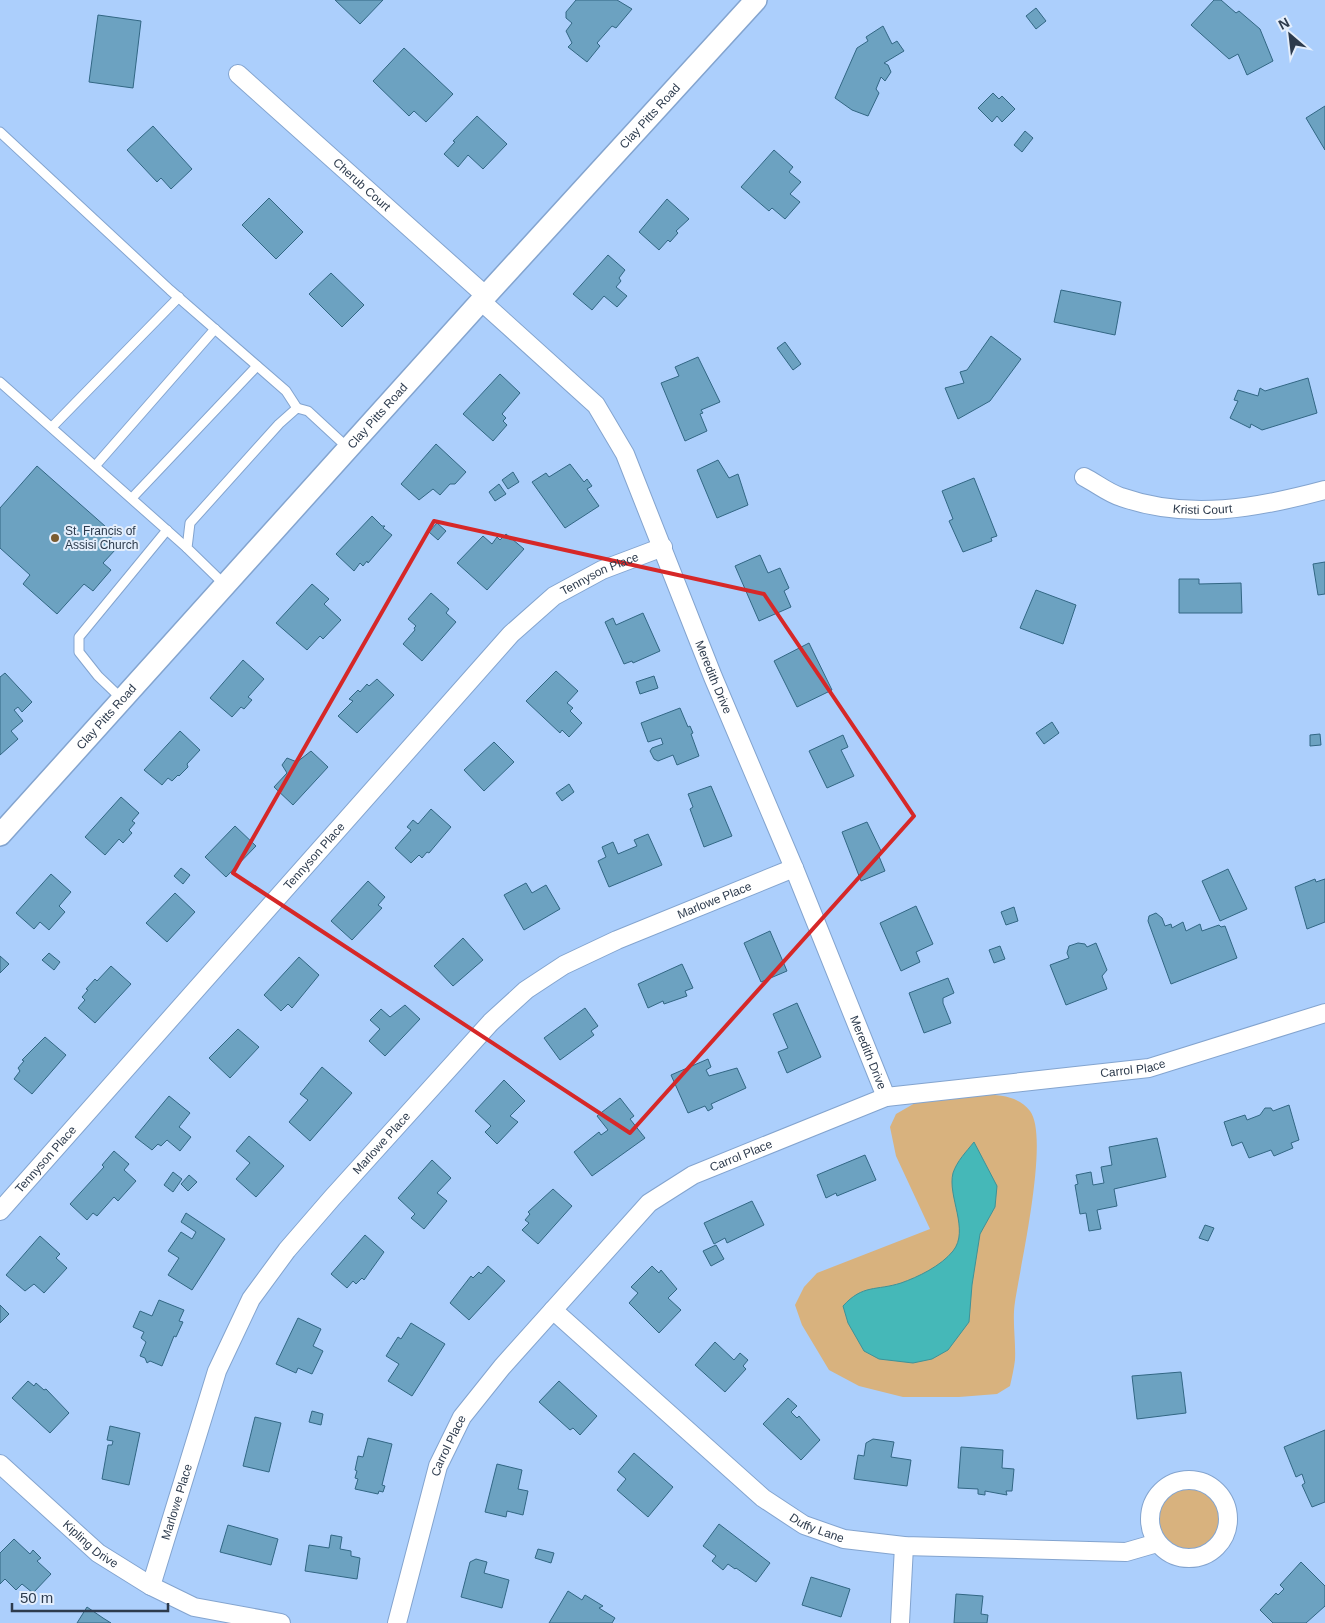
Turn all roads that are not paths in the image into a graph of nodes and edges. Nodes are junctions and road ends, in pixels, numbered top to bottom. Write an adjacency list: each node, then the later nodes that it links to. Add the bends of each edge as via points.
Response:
1 (756, 0): 5 (street, Clay Pitts Road)
2 (238, 74): 5 (street, Cherub Court)
3 (0, 132): 4 (lane)
4 (179, 298): 6 (lane); 10 (lane)
5 (483, 298): 11 (street, Clay Pitts Road); 17 (street, Meredith Drive, via 596,405 625,454)
6 (215, 329): 7 (lane); 12 (lane)
7 (257, 366): 9 (lane, via 286,391); 15 (lane)
8 (0, 382): 10 (lane)
9 (297, 408): 11 (lane, via 308,411); 18 (lane, via 190,523)
10 (52, 427): 12 (lane)
11 (348, 448): 19 (street, Clay Pitts Road)
12 (96, 465): 15 (lane)
13 (1084, 477): 14 (street, Kristi Court, via 1119,496 1156,508 1208,511 1281,502)
14 (1325, 490)
15 (132, 498): 16 (lane)
16 (167, 530): 18 (lane); 20 (lane, via 79,637 79,652)
17 (663, 547): 22 (street, Meredith Drive, via 713,677); 25 (street, Tennyson Place, via 602,570 554,596 511,634)
18 (187, 548): 19 (lane)
19 (225, 585): 20 (street, Clay Pitts Road)
20 (122, 699): 21 (street, Clay Pitts Road)
21 (0, 835)
22 (794, 868): 24 (street, Meredith Drive); 30 (street, Marlowe Place, via 616,940 564,965 526,990 491,1022 332,1198 287,1250 251,1299 217,1371)
23 (1325, 1013): 24 (street, Carrol Place, via 1148,1068)
24 (886, 1097): 26 (street, Carrol Place, via 694,1175 649,1203)
25 (0, 1211)
26 (553, 1310): 29 (street, Duffy Lane, via 762,1498 804,1526 836,1536); 32 (street, Carrol Place, via 462,1417 438,1466)
27 (0, 1464): 30 (street, Kipling Drive, via 98,1553)
28 (1157, 1543): 28 (street, via 1173,1554 1192,1558 1216,1548 1228,1524 1223,1498 1204,1482 1179,1481 1167,1486 1158,1495 1150,1512 1151,1531); 29 (street, Duffy Lane, via 1126,1552)
29 (904, 1546): 33 (street)
30 (151, 1586): 31 (street, Kipling Drive, via 194,1607)
31 (281, 1623)
32 (397, 1623)
33 (900, 1623)

